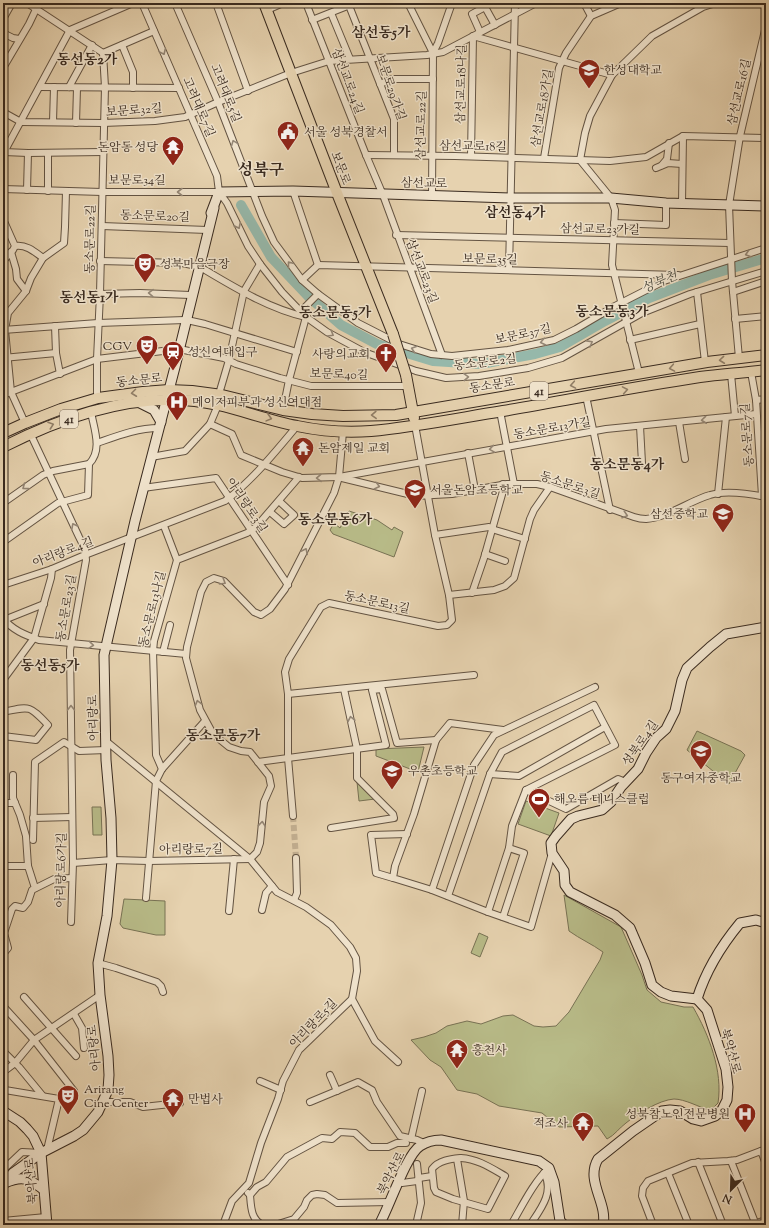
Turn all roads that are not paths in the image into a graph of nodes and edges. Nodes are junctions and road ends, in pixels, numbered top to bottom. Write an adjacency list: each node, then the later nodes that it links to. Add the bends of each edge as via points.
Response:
1 (12, 3): 23 (street)
2 (27, 3): 18 (street)
3 (133, 3): 27 (street)
4 (142, 3): 28 (street, 고려대로7길)
5 (175, 3): 55 (street, 고려대로5길)
6 (216, 3): 54 (street)
7 (283, 3): 19 (street, 보문로)
8 (306, 3): 24 (street, 삼선교로24길)
9 (409, 3): 37 (street)
10 (452, 3): 37 (street, 삼선교로22길)
11 (515, 3): 21 (street)
12 (536, 3): 21 (street)
13 (584, 3): 22 (street)
14 (621, 3): 22 (street)
15 (716, 3): 44 (street, via 703,7 652,36)
16 (351, 4): 20 (street); 38 (street, 보문로29가길)
17 (485, 5): 25 (street); 29 (street, via 472,14)
18 (38, 6): 27 (street); 32 (street)
19 (265, 6): 43 (main road, 보문로)
20 (331, 13): 24 (street); 39 (street)
21 (516, 14): 25 (street); 35 (street)
22 (591, 16): 41 (street, 삼선교로18가길)
23 (3, 19)
24 (312, 20): 40 (street, 삼선교로24길)
25 (495, 25): 29 (street)
26 (766, 28): 63 (street, 삼선교로16길)
27 (70, 30): 33 (street); 47 (street)
28 (154, 31): 34 (street); 53 (street, 고려대로7길, one-way to 53)
29 (480, 32): 31 (street)
30 (3, 33): 32 (street)
31 (473, 36): 35 (street); 37 (street); 73 (street, 삼선교로18나길)
32 (19, 39): 42 (street)
33 (92, 45): 36 (street); 50 (street)
34 (122, 45): 36 (street); 52 (street, via 133,72)
35 (514, 48): 41 (street); 74 (street)
36 (103, 53): 49 (street, 동소문로22길)
37 (433, 54): 38 (street); 45 (street, 삼선교로22길)
38 (370, 58): 39 (street); 46 (street, 보문로29가길)
39 (350, 59): 40 (street)
40 (329, 61): 43 (street); 70 (street, 삼선교로24길)
41 (562, 61): 44 (street, 삼선교로18가길); 75 (street, 삼선교로18가길)
42 (3, 68)
43 (291, 73): 54 (street); 86 (main road, 보문로)
44 (612, 75): 76 (street, via 590,116)
45 (433, 79): 46 (street, 삼선교로22길, via 392,79); 72 (street, 삼선교로22길)
46 (380, 84): 71 (street, 보문로29가길, via 394,119)
47 (40, 87): 48 (street); 58 (street)
48 (54, 87): 50 (street); 59 (street)
49 (105, 87): 51 (street); 52 (street); 61 (street, 동소문로22길)
50 (69, 88): 51 (street)
51 (78, 88): 60 (street)
52 (133, 88): 53 (street)
53 (179, 88): 57 (street, 고려대로7길)
54 (248, 91): 55 (street)
55 (216, 103): 57 (street, 보문로32길); 85 (street, 고려대로5길, one-way to 55)
56 (3, 112): 58 (street, 보문로32길)
57 (192, 114): 61 (street, 보문로32길, via 155,121); 84 (street, 고려대로7길)
58 (21, 122): 59 (street, 보문로32길); 67 (street)
59 (52, 122): 60 (street, 보문로32길)
60 (76, 123): 61 (street, 보문로32길)
61 (103, 123): 66 (street, 동소문로22길)
62 (683, 136): 63 (street, 삼선교로16길); 65 (street, 삼선교로16길); 77 (street)
63 (740, 136): 64 (street, 삼선교로16길); 93 (street, 삼선교로16길)
64 (766, 138)
65 (669, 143): 76 (street, 삼선교로16길, via 646,157 610,161); 77 (street, via 667,160 659,167 668,163)
66 (103, 152): 69 (street); 83 (street, 동소문로22길)
67 (4, 153): 68 (street)
68 (28, 153): 69 (street); 79 (street)
69 (48, 153): 80 (street)
70 (366, 155): 71 (street, 삼선교로18길); 87 (street, 삼선교로24길)
71 (394, 155): 72 (street, 삼선교로18길)
72 (432, 156): 73 (street, 삼선교로18길); 88 (street, 삼선교로22길)
73 (471, 156): 74 (street, 삼선교로18길)
74 (511, 158): 75 (street, 삼선교로18길); 89 (street)
75 (544, 158): 76 (street, 삼선교로18길)
76 (580, 160): 90 (street)
77 (682, 164): 92 (street)
78 (3, 189): 79 (street, 보문로34길)
79 (27, 190): 80 (street, 보문로34길)
80 (48, 191): 81 (street, 보문로34길)
81 (66, 191): 83 (street, 보문로34길); 107 (street, via 64,243)
82 (293, 191): 85 (street); 86 (street); 112 (street)
83 (102, 192): 84 (street, 보문로34길, one-way to 83); 98 (street, 동소문로22길)
84 (222, 192): 85 (street); 95 (street, 동소문로20길); 111 (street, 동소문로2길, one-way to 111, via 245,240)
85 (253, 192): 120 (street, 고려대로5길, one-way to 85, via 274,242)
86 (337, 194): 87 (street, 삼선교로); 113 (main road, 보문로)
87 (383, 195): 88 (street, 삼선교로); 100 (street, 삼선교로23길)
88 (432, 195): 89 (street, 삼선교로)
89 (510, 198): 90 (street, 삼선교로); 101 (street)
90 (611, 198): 91 (street, 삼선교로); 97 (street, via 615,210)
91 (666, 203): 92 (street, 삼선교로); 97 (street, via 666,225)
92 (682, 203): 93 (street, 삼선교로)
93 (729, 205): 94 (street, 삼선교로); 103 (street, 삼선교로16길)
94 (766, 206)
95 (214, 208): 99 (street, 동소문로20길); 114 (street, 동소문로20길)
96 (3, 219): 104 (street)
97 (614, 223): 102 (street)
98 (102, 226): 99 (street, 동소문로20길); 110 (street, 동소문로22길)
99 (207, 230): 114 (street, 동소문로20길)
100 (396, 235): 101 (street, 삼선교로23가길); 115 (street, 삼선교로23길)
101 (510, 238): 102 (street, 삼선교로23가길); 116 (street)
102 (613, 240): 103 (street, 삼선교로23가길); 118 (street)
103 (730, 243): 108 (street, 삼선교로16길)
104 (15, 246): 106 (street); 107 (street, via 30,248)
105 (766, 248): 108 (street, 보문로37길, one-way to 108)
106 (11, 252): 109 (street); 123 (street, via 17,279)
107 (43, 258): 123 (street)
108 (731, 260): 119 (street, 보문로37길); 121 (street, 삼선교로16길)
109 (3, 261)
110 (100, 261): 114 (street, via 182,263); 127 (street, 동소문로22길)
111 (260, 264): 124 (street); 131 (street, 동소문로2길)
112 (318, 265): 113 (street, 보문로35길); 120 (street)
113 (367, 266): 115 (street, 보문로35길); 159 (main road, 보문로, bridge, via 393,334)
114 (198, 267): 124 (street); 129 (street, 동소문로20길); 135 (street, 동소문로20길)
115 (409, 268): 116 (street, 보문로35길); 146 (street, 삼선교로23길)
116 (509, 270): 118 (street, 보문로35길)
117 (766, 271): 121 (street, 동소문로2길)
118 (614, 273): 119 (street, 보문로35길); 130 (street)
119 (684, 275): 130 (street, 보문로37길, via 664,281)
120 (302, 280): 128 (street, 보문로37길)
121 (732, 281): 125 (street, 동소문로2길); 126 (street, 삼선교로16길)
122 (766, 281): 126 (street)
123 (26, 291): 140 (street, via 8,313)
124 (244, 292): 133 (street, via 290,314); 141 (street)
125 (697, 292): 136 (street, 동소문로2길); 138 (street)
126 (733, 292): 134 (street, 삼선교로16길)
127 (100, 294): 129 (street, one-way to 127); 137 (street, 동소문로22길)
128 (318, 294): 131 (street); 146 (street, 보문로37길, one-way to 128, via 399,344 358,323)
129 (190, 295): 135 (street, 동소문로20길)
130 (621, 304): 136 (street); 146 (street, 보문로37길, one-way to 146, via 554,340 484,353)
131 (301, 311): 133 (street, 동소문로2길)
132 (766, 316): 134 (street)
133 (306, 317): 136 (street, 동소문로2길, one-way to 136, via 364,352 416,371 446,378 528,368 562,358); 144 (street)
134 (735, 319): 149 (street, 삼선교로16길)
135 (186, 320): 137 (street); 141 (street); 143 (street, 동소문로20길)
136 (626, 321): 142 (street)
137 (98, 323): 139 (street); 150 (street, 동소문로22길)
138 (700, 324): 142 (street); 152 (street)
139 (55, 326): 140 (street); 145 (street)
140 (4, 330): 148 (street)
141 (234, 333): 144 (street); 151 (street)
142 (630, 340): 155 (street)
143 (179, 349): 150 (street, 보문로40길); 151 (street, 보문로40길); 162 (street, 동소문로20길)
144 (298, 352): 158 (street)
145 (56, 353): 148 (street); 156 (street)
146 (442, 355)
147 (766, 355): 149 (main road, 동소문로 / 41)
148 (5, 358): 160 (street)
149 (739, 358): 152 (main road, 동소문로 / 41, one-way to 152)
150 (97, 359): 156 (street, 보문로40길); 165 (street, 동소문로22길)
151 (228, 360): 158 (street, 보문로40길); 161 (street)
152 (705, 362): 155 (main road, 동소문로 / 41, one-way to 155)
153 (766, 370): 154 (main road, 동소문로 / 41)
154 (751, 372): 157 (main road, 동소문로 / 41); 167 (street, 동소문로7길)
155 (639, 373): 173 (main road, 동소문로 / 41, one-way to 173)
156 (60, 374): 160 (street, 보문로40길)
157 (731, 374): 164 (main road, 동소문로 / 41, one-way to 157); 175 (street)
158 (289, 380): 159 (street, 보문로40길, via 310,386); 170 (street)
159 (408, 386): 173 (main road)
160 (11, 392): 163 (street, 보문로40길); 178 (street)
161 (219, 394): 162 (main road, 동소문로 / 41, via 192,390); 170 (main road, 동소문로 / 41)
162 (168, 395): 165 (main road, 동소문로 / 41, one-way to 165); 168 (main road, 동소문로 / 41); 169 (main road, 동소문로 / 41); 180 (street, 아리랑로)
163 (3, 396)
164 (586, 396): 171 (main road, 동소문로 / 41); 185 (street)
165 (98, 398): 178 (main road, 동소문로 / 41)
166 (766, 399): 167 (street)
167 (756, 400): 174 (street, 동소문로7길)
168 (138, 402): 172 (main road, 동소문로 / 41); 180 (street, via 154,410)
169 (218, 405): 179 (street); 182 (main road, 동소문로 / 41, one-way to 182)
170 (283, 410): 173 (main road, 동소문로 / 41, one-way to 170, via 343,416)
171 (500, 411): 181 (main road, 동소문로 / 41); 190 (street)
172 (91, 412): 187 (main road, 동소문로 / 41, one-way to 172); 188 (street)
173 (413, 412): 181 (main road)
174 (756, 414): 175 (street, 동소문로13가길); 208 (street, 동소문로7길)
175 (735, 416): 176 (street, 동소문로13가길)
176 (726, 417): 177 (street, 동소문로13가길, one-way to 177); 206 (street)
177 (679, 422): 183 (street, 동소문로13가길); 193 (street)
178 (25, 423): 186 (main road, 동소문로 / 41)
179 (210, 424): 192 (street, via 185,451); 197 (street, via 232,434 241,455)
180 (160, 425): 188 (street); 192 (street, 아리랑로)
181 (415, 425): 184 (main road, 동소문로 / 41); 194 (street, 동소문로13길)
182 (297, 426): 184 (main road, 동소문로 / 41); 197 (street, 아리랑로4길)
183 (640, 426): 185 (street, 동소문로13가길); 195 (street)
184 (343, 432): 200 (street)
185 (594, 432): 190 (street, 동소문로13가길); 213 (street)
186 (3, 433)
187 (30, 433): 189 (main road, 동소문로 / 41); 198 (street, 동소문로23길)
188 (97, 443): 196 (street, via 95,458)
189 (3, 447)
190 (508, 447): 191 (street, 동소문로13가길, one-way to 191); 202 (street)
191 (468, 453): 194 (street, 동소문로13가길); 205 (street)
192 (151, 457): 204 (street, 아리랑로)
193 (685, 459)
194 (422, 461): 200 (street); 207 (street, 동소문로13길)
195 (642, 463)
196 (89, 464): 198 (street); 211 (street, via 88,494)
197 (264, 465): 199 (street); 209 (street, 아리랑로4길)
198 (48, 472): 211 (street, 동소문로23길); 212 (street, one-way to 212)
199 (299, 477): 200 (street, one-way to 199); 210 (street, 동소문로13나길)
200 (339, 477): 207 (street, 동소문로3길, one-way to 207, via 416,496); 227 (street, one-way to 200, via 334,493)
201 (503, 484): 202 (street, 동소문로3길); 205 (street, 동소문로3길); 216 (street)
202 (514, 484): 203 (street, 동소문로3길)
203 (550, 487): 213 (street, 동소문로3길); 220 (street, via 534,510)
204 (143, 488): 209 (street, 아리랑로3길, via 216,478); 219 (street, 아리랑로)
205 (475, 490): 207 (street, 동소문로3길)
206 (718, 494): 208 (street, 동소문로3길, via 754,494); 213 (street, 동소문로3길, one-way to 206, via 646,519 711,494)
207 (429, 495): 218 (street, 동소문로13길)
208 (764, 497)
209 (229, 499): 215 (street, 아리랑로4길); 217 (street, 아리랑로3길)
210 (279, 501): 214 (street, 동소문로13나길); 214 (street, via 294,515 284,524)
211 (62, 502): 221 (street); 223 (street, 동소문로23길, one-way to 211, via 80,537)
212 (3, 503)
213 (610, 510)
214 (270, 512): 217 (street, 동소문로13나길)
215 (164, 526): 219 (street, 아리랑로4길); 224 (street)
216 (493, 529): 218 (street, via 489,527); 220 (street); 222 (street)
217 (250, 531): 224 (street, 동소문로13나길); 227 (street, 아리랑로3길)
218 (435, 535): 230 (street, 동소문로13길)
219 (131, 538): 223 (street, 아리랑로4길); 237 (street, 아리랑로)
220 (525, 539): 229 (street, via 514,578 505,586 494,590)
221 (3, 542)
222 (485, 554): 225 (street); 229 (street)
223 (85, 555): 226 (street, 아리랑로4길); 236 (street, 동소문로23길)
224 (177, 560): 238 (street, 동소문로13나길)
225 (505, 561)
226 (52, 569): 228 (street, 아리랑로4길); 231 (street)
227 (288, 584): 240 (street, one-way to 227, via 201,592 206,582 214,578 224,581 254,612 261,615 270,609)
228 (3, 585)
229 (472, 593): 230 (street)
230 (449, 595): 245 (street, 동소문로13길, via 452,620 447,625 438,626 329,603 321,607 289,658 285,672)
231 (44, 604): 232 (street); 235 (street)
232 (4, 622): 235 (street)
233 (170, 625): 239 (street)
234 (766, 627): 261 (street, 성북로4길, via 726,634 687,668 675,711 666,729 656,738 638,769)
235 (34, 638): 236 (street); 242 (street)
236 (70, 643): 237 (street, one-way to 237); 253 (street, 동소문로23길, one-way to 236)
237 (105, 647): 238 (street); 252 (street, 아리랑로)
238 (153, 651): 239 (street); 257 (street, 동소문로13나길, via 156,755)
239 (163, 652): 240 (street)
240 (186, 654): 247 (street, one-way to 240)
241 (474, 675): 244 (street)
242 (3, 680)
243 (594, 687): 249 (street)
244 (344, 688): 245 (street); 254 (street, one-way to 244)
245 (288, 694): 255 (street)
246 (3, 712): 250 (street, via 23,708 34,710 48,725 36,740)
247 (205, 721): 256 (street, via 213,734 229,747 250,752); 257 (street)
248 (605, 727): 258 (street, via 519,776); 258 (street, via 594,705 502,752); 262 (street, via 615,745)
249 (503, 730): 251 (street, via 450,723); 285 (street, via 494,735 474,765)
250 (3, 736)
251 (436, 740): 254 (street, via 396,743 382,689 372,690 386,745); 269 (street)
252 (106, 746): 253 (street, via 79,751); 260 (street, 아리랑로5길); 276 (street, 아리랑로)
253 (71, 747): 266 (street, 아리랑로6가길); 267 (street, via 64,742 35,762)
254 (357, 749): 255 (street); 268 (street, via 357,778 394,818)
255 (288, 758): 256 (street); 265 (street)
256 (258, 762): 275 (street, one-way to 256, via 257,852 260,843 264,802 271,786 269,776)
257 (162, 770): 260 (street)
258 (490, 774): 286 (street)
259 (13, 775): 264 (street)
260 (156, 781): 275 (street, 아리랑로5길); 277 (street)
261 (626, 782): 262 (street, via 618,779 566,808); 272 (street, 성북로4길, via 602,810 571,819 551,843)
262 (526, 790): 271 (street, via 512,826)
263 (3, 803): 264 (street)
264 (15, 803): 280 (street, via 26,836)
265 (293, 816)
266 (72, 817): 267 (street, 아리랑로6가길); 278 (street, 아리랑로6가길)
267 (33, 818): 270 (street)
268 (331, 828)
269 (407, 834): 282 (street); 282 (street, via 371,835 376,873)
270 (33, 840)
271 (509, 848): 291 (street); 292 (street, via 524,853)
272 (552, 853): 292 (street, via 531,926); 300 (street, via 564,871 565,885 570,892 614,915 630,928 652,985 671,996)
273 (296, 858): 288 (street, via 297,893)
274 (234, 859): 275 (street, 아리랑로7길); 277 (street, 아리랑로7길); 289 (street, 아리랑로7길)
275 (250, 859): 283 (street, 아리랑로5길)
276 (112, 860): 277 (street, 아리랑로7길); 278 (street); 296 (street, 아리랑로, via 107,916)
277 (149, 861): 287 (street, 아리랑로7길)
278 (73, 863): 281 (street, 아리랑로6가길)
279 (3, 866): 280 (street)
280 (28, 866): 284 (street)
281 (72, 878): 284 (street, via 54,879); 293 (street, 아리랑로6가길)
282 (393, 878): 285 (street)
283 (272, 886): 288 (street, 아리랑로5길, via 277,892); 290 (street, via 266,893)
284 (35, 888): 295 (street, via 23,908 15,906 12,909 4,933 8,948)
285 (432, 890): 286 (street)
286 (448, 896): 291 (street)
287 (146, 898)
288 (294, 900): 301 (street, 아리랑로5길, via 331,925 350,947 356,958 357,971)
289 (229, 910)
290 (262, 910)
291 (488, 912): 292 (street)
292 (502, 917)
293 (71, 922)
294 (765, 922): 300 (street, via 756,920 740,923 706,973)
295 (3, 954)
296 (98, 963): 297 (street, via 157,982); 298 (street, 아리랑로)
297 (163, 992)
298 (100, 995): 303 (street); 320 (street, 아리랑로, via 109,1075 108,1090)
299 (24, 997): 304 (street)
300 (697, 998): 358 (street, 북악산로, via 707,1010 726,1069 727,1100 715,1116 701,1121 680,1111 662,1111 598,1160 594,1177 605,1216)
301 (352, 999): 309 (street, via 375,1041); 315 (street, 아리랑로5길, via 299,1050)
302 (3, 1006): 305 (street)
303 (74, 1014): 304 (street); 306 (street, via 82,1028)
304 (53, 1028): 305 (street); 308 (street)
305 (34, 1040): 310 (street); 319 (street, via 74,1091)
306 (84, 1048)
307 (3, 1051): 310 (street)
308 (76, 1056)
309 (398, 1062)
310 (14, 1064): 311 (street); 318 (street)
311 (3, 1072)
312 (330, 1075): 316 (street)
313 (260, 1081): 315 (street)
314 (3, 1088): 318 (street)
315 (281, 1090): 341 (street, 아리랑로5길, via 249,1183)
316 (337, 1091): 321 (street); 324 (street, via 358,1082 372,1090 400,1136)
317 (422, 1091): 324 (street)
318 (42, 1095): 319 (street)
319 (59, 1099): 327 (street)
320 (103, 1102): 322 (street, via 130,1102 143,1107); 327 (street, 아리랑로, via 83,1130)
321 (310, 1102)
322 (180, 1103)
323 (3, 1111): 327 (street, 북악산로, via 27,1128)
324 (409, 1141): 325 (street); 342 (street, via 388,1147 370,1147 355,1132 340,1132 332,1139 322,1138 287,1157 266,1182 257,1186)
325 (426, 1144): 334 (street, via 433,1140 441,1140 539,1161); 338 (street, 북악산로, via 419,1146 410,1158)
326 (764, 1150): 329 (street); 332 (street)
327 (44, 1151): 333 (street, via 22,1152); 339 (street, 아리랑로, via 19,1169); 340 (street, 북악산로)
328 (457, 1159): 336 (street, via 436,1164 432,1169); 343 (street); 343 (street, via 478,1161 505,1176 488,1208)
329 (731, 1161): 330 (street); 348 (street)
330 (698, 1162): 335 (street); 361 (street)
331 (417, 1164): 337 (street)
332 (766, 1164)
333 (3, 1170)
334 (547, 1170): 355 (street); 356 (street, via 546,1200); 357 (street, via 554,1182 560,1221)
335 (668, 1173): 359 (street, via 648,1181 643,1188 642,1196); 360 (street)
336 (432, 1176): 337 (street); 343 (street, via 436,1192)
337 (419, 1178): 338 (street, via 417,1181); 353 (street, via 422,1203)
338 (399, 1182): 344 (street, 북악산로)
339 (4, 1184): 340 (street, via 26,1179)
340 (44, 1189): 347 (street, 북악산로)
341 (243, 1190): 342 (street); 349 (street, 아리랑로5길, via 232,1201)
342 (250, 1195): 350 (street, via 255,1220)
343 (464, 1201): 354 (street)
344 (390, 1202): 351 (street, via 337,1202 325,1195 312,1195 294,1219); 352 (street, 북악산로)
345 (766, 1220): 348 (street)
346 (3, 1221): 347 (street, 북악산로)
347 (46, 1221)
348 (756, 1224)
349 (223, 1225)
350 (264, 1225)
351 (276, 1225)
352 (378, 1225)
353 (416, 1225)
354 (462, 1225)
355 (510, 1225)
356 (530, 1225)
357 (564, 1225)
358 (603, 1225)
359 (653, 1225)
360 (689, 1225)
361 (723, 1225)

